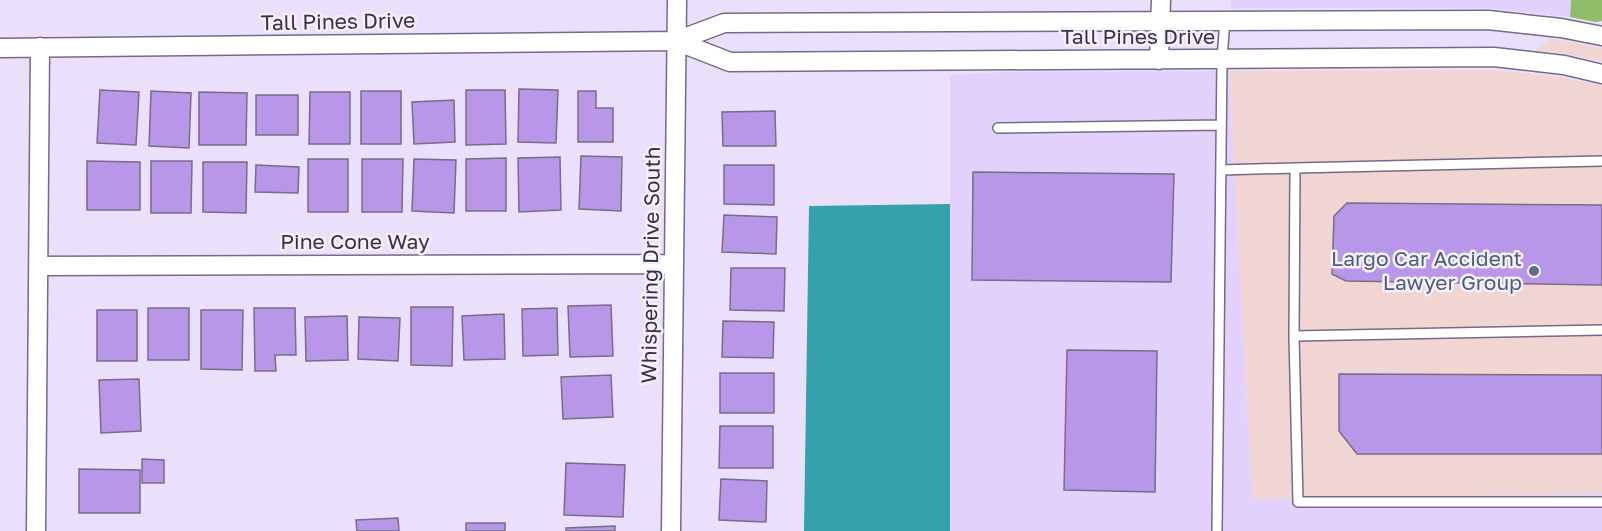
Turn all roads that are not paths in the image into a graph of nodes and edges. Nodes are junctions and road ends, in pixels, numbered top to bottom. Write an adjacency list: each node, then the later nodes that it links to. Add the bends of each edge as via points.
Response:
1 (677, 0): 6 (street, Whispering Drive South)
2 (1161, 0): 3 (street)
3 (1161, 20): 4 (street, Tall Pines Drive); 6 (street, Tall Pines Drive, via 724,22); 9 (street)
4 (1225, 20): 5 (street, Tall Pines Drive, via 1488,20); 10 (lane)
5 (1602, 36)
6 (676, 41): 7 (street, Tall Pines Drive); 9 (street, Tall Pines Drive, via 730,62); 17 (street, Whispering Drive South)
7 (40, 47): 8 (street, Tall Pines Drive); 18 (street)
8 (0, 48)
9 (1159, 60): 10 (street, Tall Pines Drive)
10 (1222, 60): 11 (street, Tall Pines Drive, via 1494,57); 12 (lane)
11 (1602, 74)
12 (1221, 125): 13 (lane); 16 (lane)
13 (998, 128)
14 (1602, 161): 15 (lane)
15 (1295, 168): 16 (lane); 20 (lane)
16 (1221, 170): 24 (lane)
17 (672, 264): 18 (street, Pine Cone Way); 23 (street, Whispering Drive South)
18 (38, 266): 22 (street)
19 (1602, 330): 20 (lane)
20 (1294, 336): 21 (lane, via 1298,502)
21 (1602, 502)
22 (36, 531)
23 (671, 531)
24 (1217, 531)

